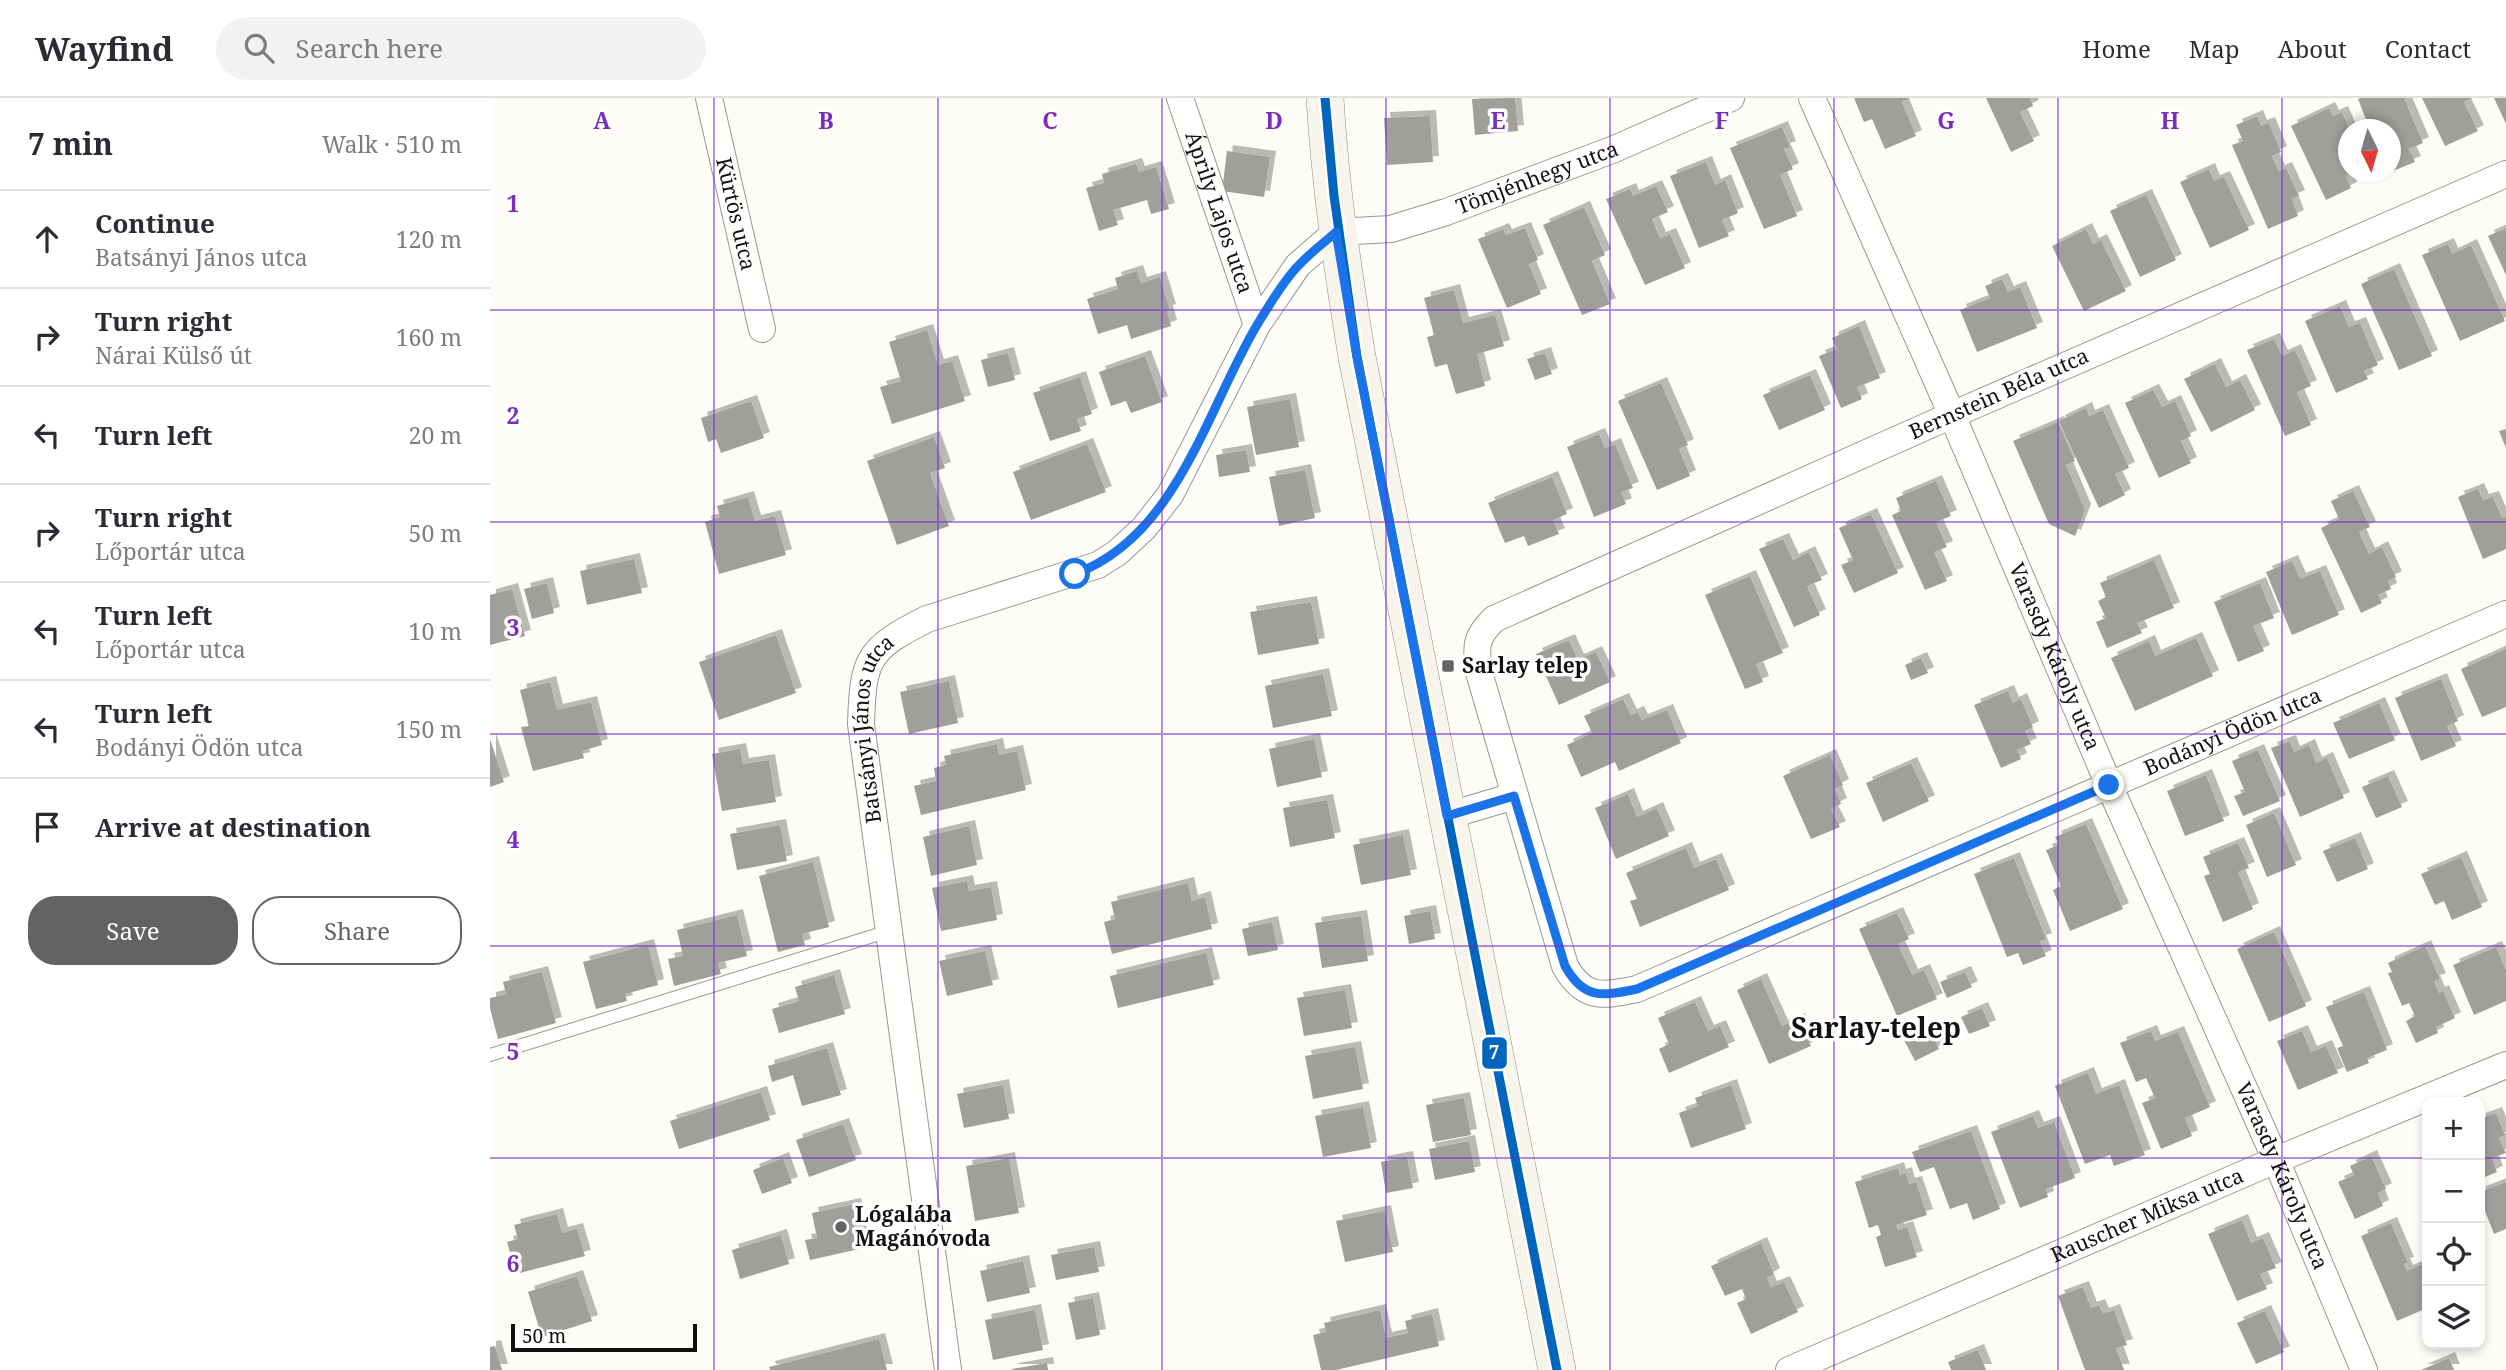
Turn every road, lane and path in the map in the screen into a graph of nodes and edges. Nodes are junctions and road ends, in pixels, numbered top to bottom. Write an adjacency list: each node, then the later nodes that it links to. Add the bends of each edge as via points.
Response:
1 (709, 98): 9 (street, Kürtös utca)
2 (1180, 98): 8 (street, Áprily Lajos utca)
3 (1325, 98): 7 (street)
4 (1731, 98): 7 (street, Tömjénhegy utca, via 1612,150 1446,212 1391,229)
5 (1812, 98): 10 (street, Varasdy Károly utca)
6 (2506, 174): 10 (street, Bernstein Béla utca)
7 (1336, 232): 8 (street, Batsányi János utca, via 1298,265); 14 (street)
8 (1257, 326): 15 (street, Batsányi János utca, via 1170,495 1117,553 1075,574 926,619 880,648 866,667 861,724)
9 (762, 330)
10 (1952, 415): 12 (street, Varasdy Károly utca); 13 (street, Bernstein Béla utca, via 1494,619 1481,633 1478,669)
11 (2506, 614): 12 (street, Bodányi Ödön utca)
12 (2109, 785): 13 (street, Bodányi Ödön utca, via 1637,989 1610,995 1589,993 1575,983 1565,966); 18 (street, Varasdy Károly utca)
13 (1514, 796): 14 (street)
14 (1447, 816): 20 (street)
15 (889, 931): 16 (lane); 19 (street, Batsányi János utca)
16 (490, 1055)
17 (2506, 1065): 18 (street, Rauscher Miksa utca)
18 (2276, 1160): 21 (street, Rauscher Miksa utca); 22 (street, Varasdy Károly utca)
19 (947, 1370)
20 (1557, 1370)
21 (1789, 1370)
22 (2364, 1370)

